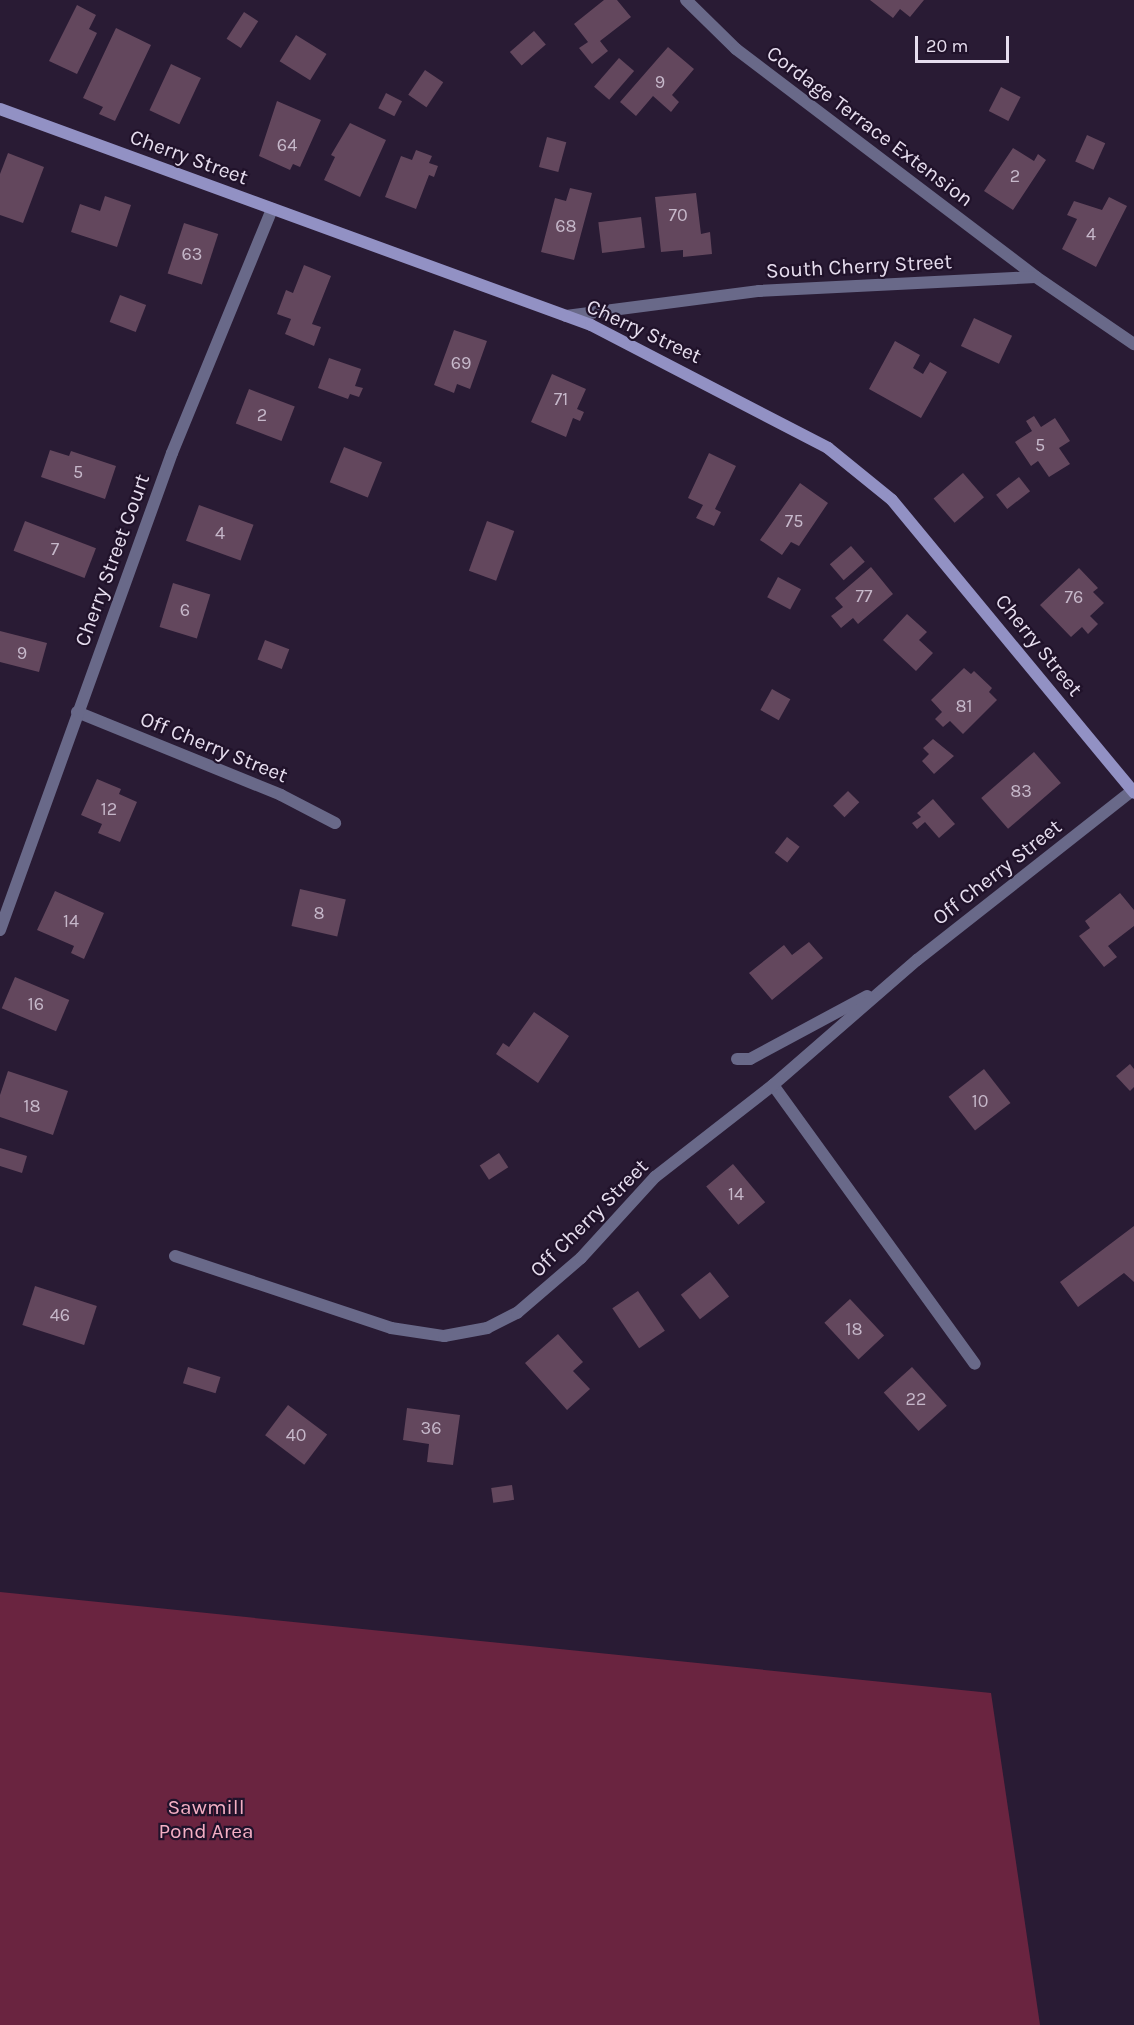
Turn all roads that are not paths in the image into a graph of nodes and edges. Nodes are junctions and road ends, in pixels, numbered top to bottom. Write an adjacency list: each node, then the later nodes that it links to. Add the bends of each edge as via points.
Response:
1 (686, 0): 4 (street, Cordage Terrace Extension, via 736,49)
2 (0, 109): 3 (main road, Cherry Street)
3 (272, 208): 5 (main road, Cherry Street); 7 (street, Cherry Street Court, via 172,453)
4 (1036, 277): 5 (street, South Cherry Street, via 759,291); 6 (street)
5 (566, 316): 8 (main road, Cherry Street, via 723,390 828,448 892,500)
6 (1134, 344)
7 (77, 712): 9 (street, Off Cherry Street, via 281,795); 10 (street, Cherry Street Court)
8 (1133, 792): 11 (street, Off Cherry Street)
9 (335, 823)
10 (0, 930)
11 (886, 985): 12 (street, Off Cherry Street, via 750,1059); 13 (street, Off Cherry Street)
12 (737, 1059)
13 (773, 1085): 14 (street, Off Cherry Street, via 655,1177 558,1281 518,1314 487,1328 444,1336 391,1328); 15 (street)
14 (175, 1256)
15 (975, 1364)

